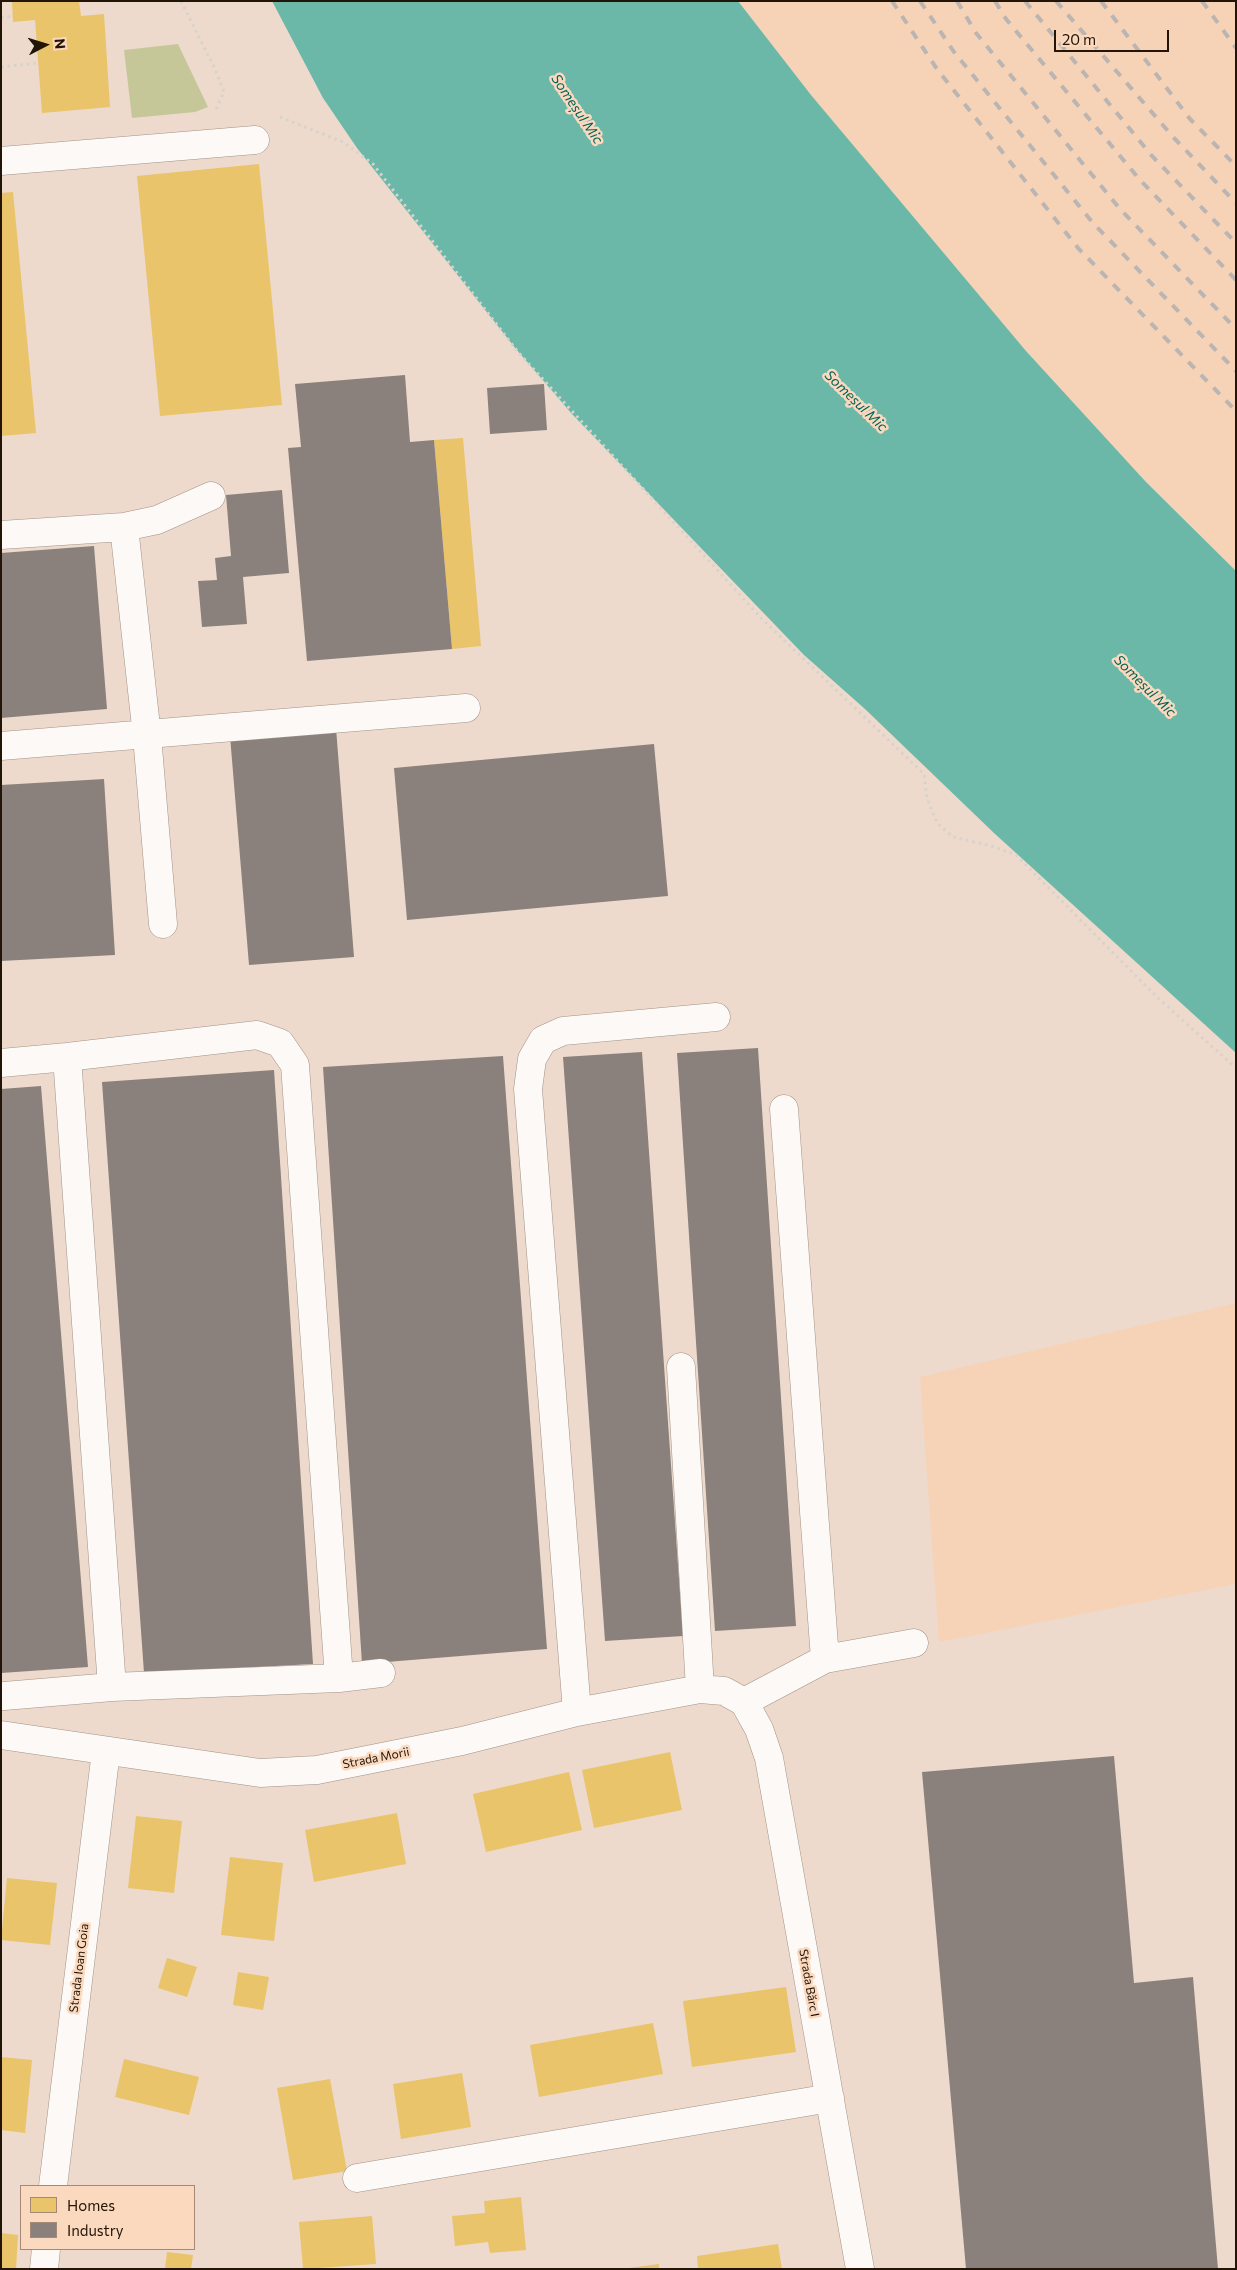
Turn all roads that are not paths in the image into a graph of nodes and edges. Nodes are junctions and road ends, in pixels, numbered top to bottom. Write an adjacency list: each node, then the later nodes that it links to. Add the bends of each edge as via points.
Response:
1 (255, 140): 2 (street)
2 (1, 161)
3 (211, 496): 4 (street, via 157,520)
4 (124, 527): 5 (street); 7 (street)
5 (1, 535)
6 (466, 708): 7 (street)
7 (147, 736): 8 (street); 9 (street)
8 (1, 746)
9 (163, 924)
10 (716, 1017): 23 (street, via 563,1031 543,1040 532,1059 528,1089)
11 (67, 1057): 12 (street); 18 (street, via 257,1035 280,1043 295,1065); 19 (street)
12 (1, 1062)
13 (784, 1109): 16 (street)
14 (681, 1367): 20 (street)
15 (914, 1643): 16 (street)
16 (825, 1659): 22 (street)
17 (381, 1673): 18 (street)
18 (339, 1678): 19 (street)
19 (112, 1687): 21 (street)
20 (700, 1689): 22 (street, Strada Morii, via 724,1691); 23 (street, Strada Morii)
21 (4, 1696)
22 (744, 1702): 26 (street, Strada Bărc I, via 770,1758)
23 (577, 1712): 25 (street, Strada Morii, via 462,1741 317,1770 260,1773)
24 (1, 1735): 25 (street, Strada Morii)
25 (106, 1751): 28 (street, Strada Ioan Goia)
26 (830, 2098): 27 (street); 31 (street, Strada Bărc I)
27 (357, 2178)
28 (54, 2185)
29 (46, 2250): 30 (street)
30 (44, 2269)
31 (860, 2269)

